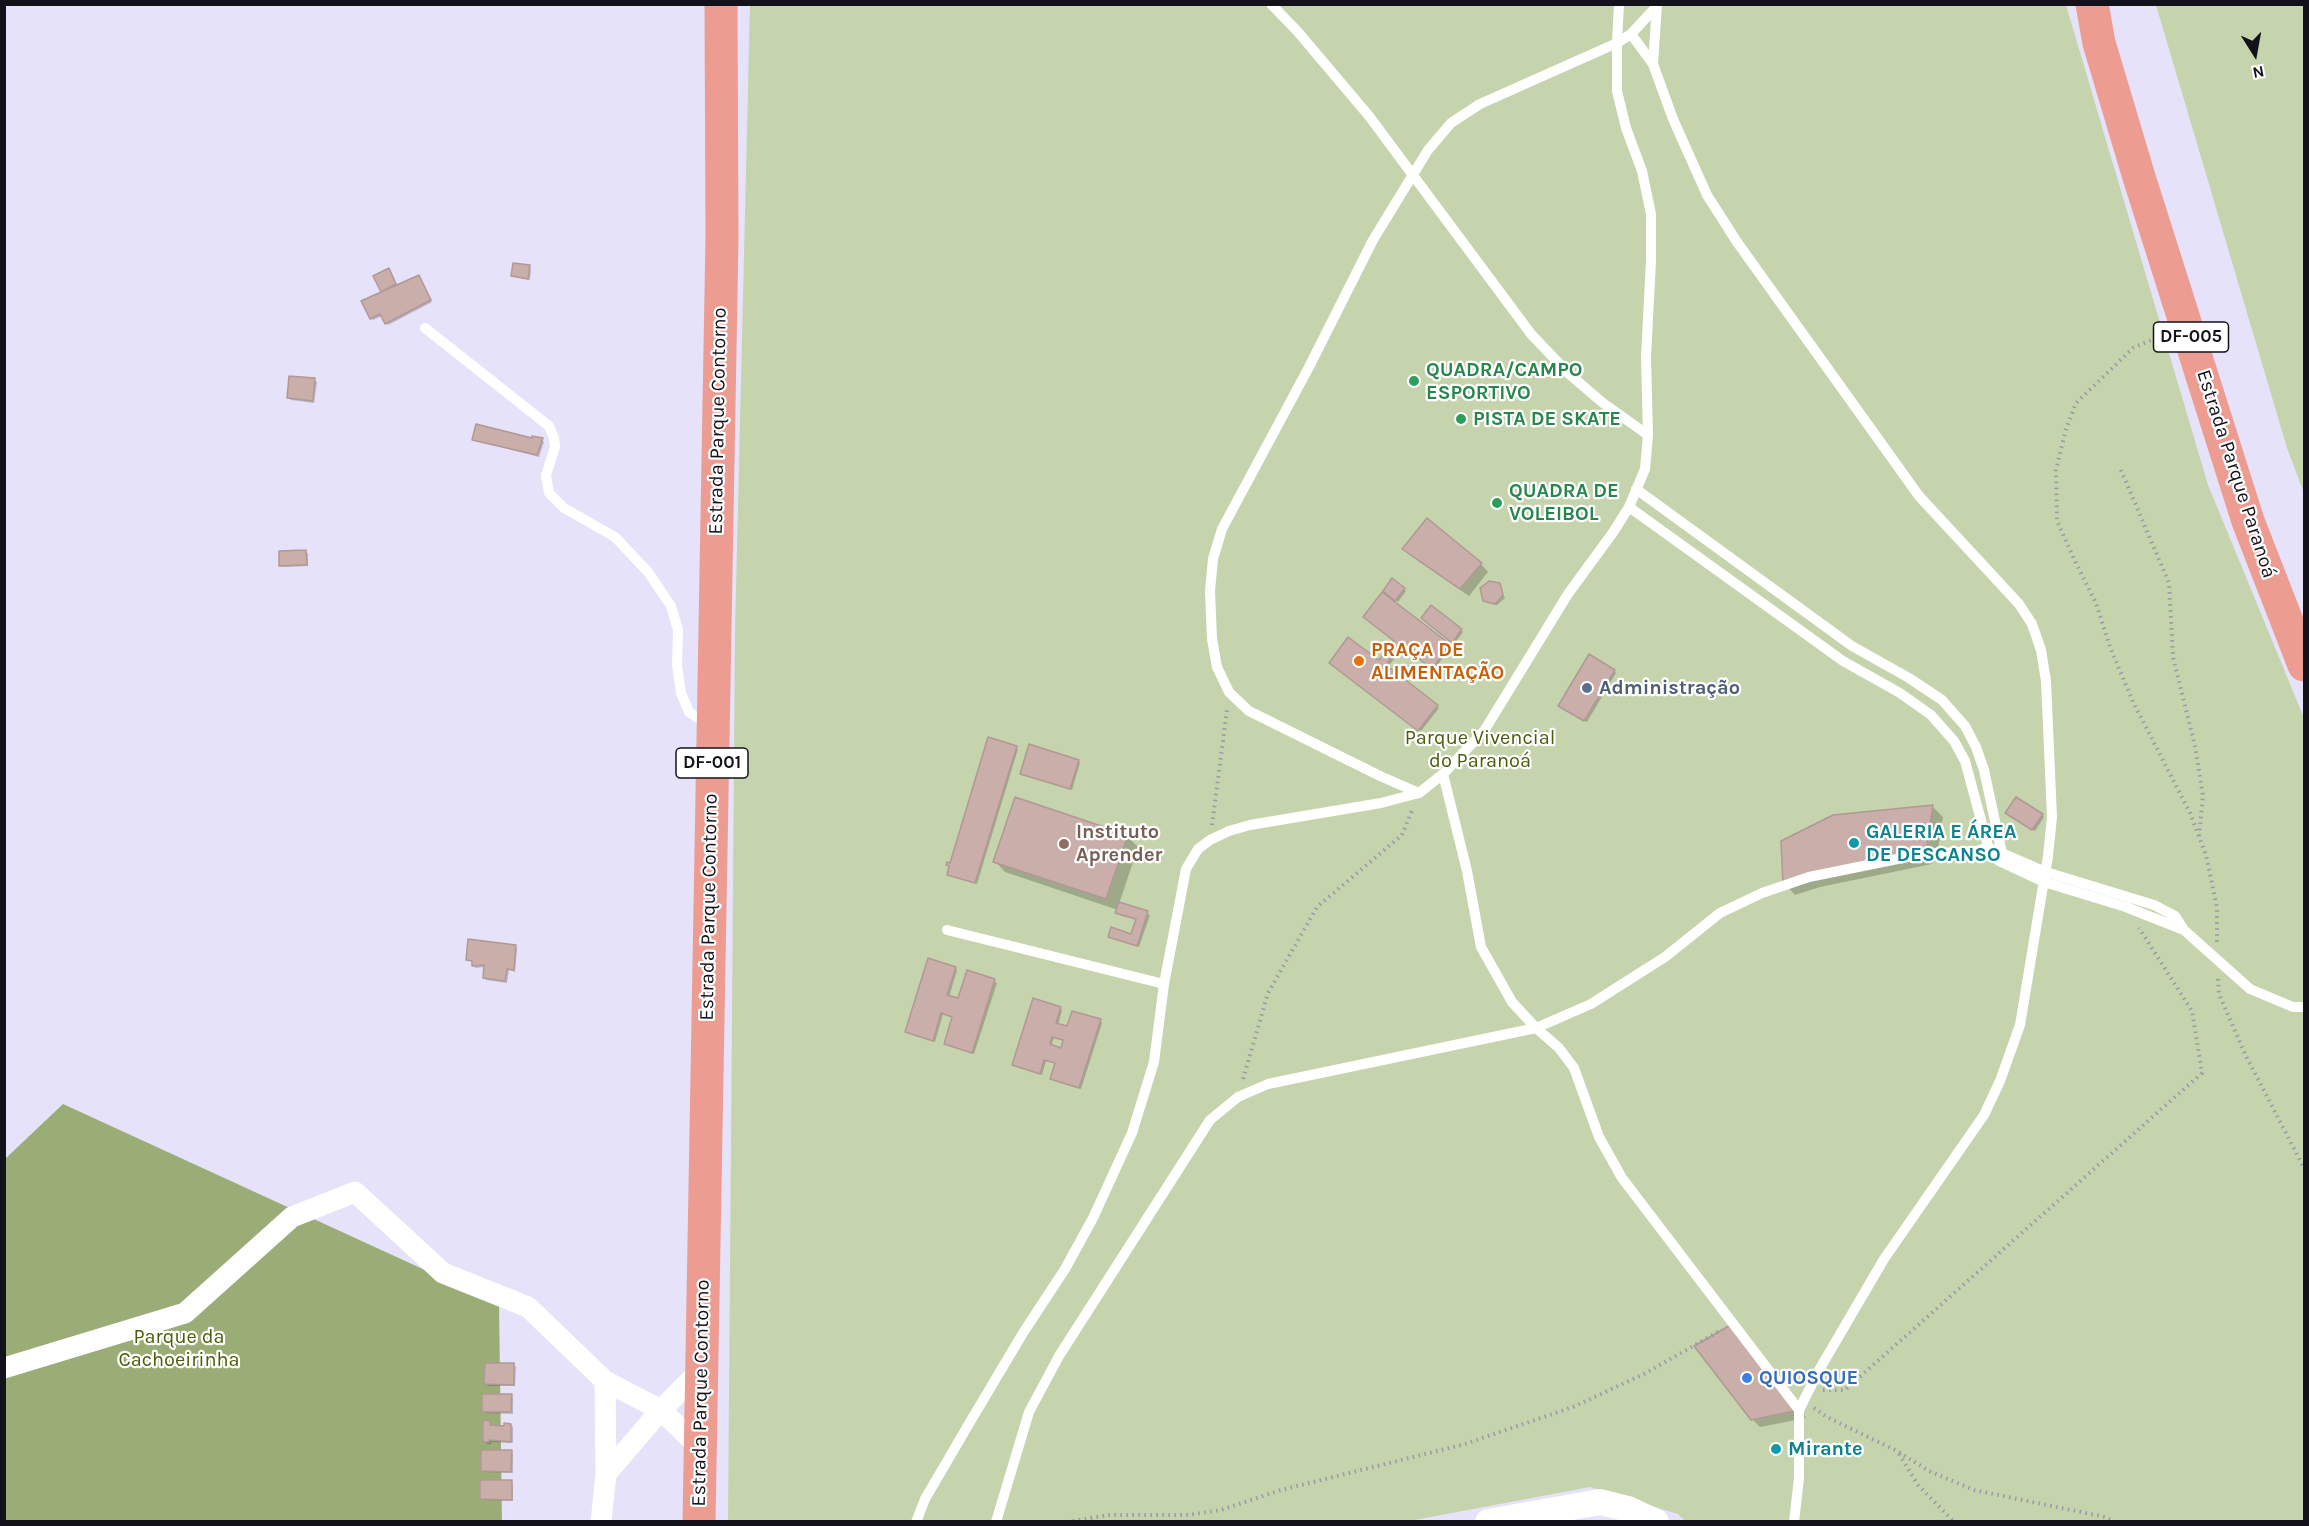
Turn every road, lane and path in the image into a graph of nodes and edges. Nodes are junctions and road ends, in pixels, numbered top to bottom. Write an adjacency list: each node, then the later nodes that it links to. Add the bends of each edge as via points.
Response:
1 (721, 4): 18 (main road, Estrada Parque Contorno / DF-001, via 722,237)
2 (1270, 4): 9 (lane, via 1369,116)
3 (1619, 4): 7 (lane)
4 (2092, 4): 16 (main road, Estrada Parque Paranoá / DF-005, via 2099,43 2136,166 2248,521)
5 (1657, 5): 6 (lane); 8 (lane)
6 (1631, 34): 7 (lane); 8 (lane)
7 (1617, 43): 9 (lane, via 1480,104 1450,123); 12 (lane, via 1617,91 1651,214 1646,357)
8 (1653, 64): 26 (lane, via 1688,156 1737,242 1919,496 2019,604 2032,624 2042,650 2049,724 2052,817)
9 (1412, 174): 12 (lane, via 1531,334 1569,374); 17 (lane, via 1373,240 1222,529 1213,559 1210,591 1212,639 1217,667)
10 (424, 328): 18 (lane, via 549,426 555,447 546,475 549,493 564,508 615,537 648,572 671,606 678,630 681,693 689,711)
11 (2156, 338): 23 (path, via 2133,348 2076,404 2056,470 2057,521 2096,603 2133,702)
12 (1648, 435): 14 (lane, via 1645,469)
13 (2121, 470): 23 (path, via 2169,583 2173,657 2196,746 2203,796)
14 (1636, 489): 15 (lane); 21 (lane, via 1852,646 1942,700 1965,726 1976,747)
15 (1629, 507): 19 (lane, via 1568,594 1484,731); 22 (lane, via 1843,661 1931,715 1965,760)
16 (2304, 665)
17 (1229, 692): 20 (lane, via 1249,711); 24 (path)
18 (713, 728): 38 (main road, Estrada Parque Contorno / DF-001)
19 (1443, 774): 20 (lane); 33 (lane, via 1481,947 1512,1002)
20 (1419, 793): 24 (lane, via 1250,825); 34 (path, via 1402,835 1317,907 1268,993)
21 (1990, 797): 22 (lane); 25 (lane)
22 (1977, 800): 25 (lane)
23 (2199, 837): 30 (path, via 2217,908)
24 (1210, 840): 31 (lane, via 1198,849 1186,869)
25 (1992, 854): 26 (lane); 33 (lane, via 1922,854 1809,877 1762,893 1720,913 1665,957 1591,1004)
26 (2045, 877): 27 (lane); 29 (lane, via 2154,905 2175,916); 40 (lane, via 2020,1024 2000,1081 1984,1115 1884,1259)
27 (2126, 907): 29 (lane); 40 (path, via 2192,1011 2202,1073 1845,1390)
28 (947, 930): 31 (lane)
29 (2184, 930): 30 (lane)
30 (2217, 960): 32 (lane, via 2250,989 2293,1007); 35 (path, via 2219,994)
31 (1164, 984): 48 (lane, via 1154,1062 1132,1133 1065,1269 1023,1332 925,1498)
32 (2304, 1007)
33 (1536, 1028): 34 (lane, via 1312,1073 1268,1084); 36 (lane, via 1574,1068 1599,1137 1622,1178)
34 (1238, 1097): 49 (lane, via 1210,1120 1059,1356 1029,1412)
35 (2304, 1168)
36 (1734, 1323): 41 (lane); 50 (path, via 1646,1373 1573,1407 1465,1444 1221,1510 1188,1515 1108,1515)
37 (4, 1368): 39 (street, via 185,1313 292,1217 355,1192 443,1273 528,1307)
38 (701, 1370): 42 (street); 43 (main road, Estrada Parque Contorno / DF-001)
39 (605, 1381): 42 (street); 45 (street)
40 (1809, 1389): 41 (lane)
41 (1802, 1406): 44 (path); 53 (lane)
42 (661, 1410): 43 (street); 45 (street)
43 (700, 1448): 47 (main road, Estrada Parque Contorno / DF-001)
44 (1898, 1451): 54 (path, via 1918,1485); 55 (path, via 1929,1472 1974,1490)
45 (606, 1474): 46 (street)
46 (601, 1521)
47 (699, 1521)
48 (916, 1521)
49 (996, 1521)
50 (1067, 1521)
51 (1488, 1521): 52 (street, via 1600,1502)
52 (1656, 1521)
53 (1794, 1521)
54 (1954, 1521)
55 (2114, 1521)

